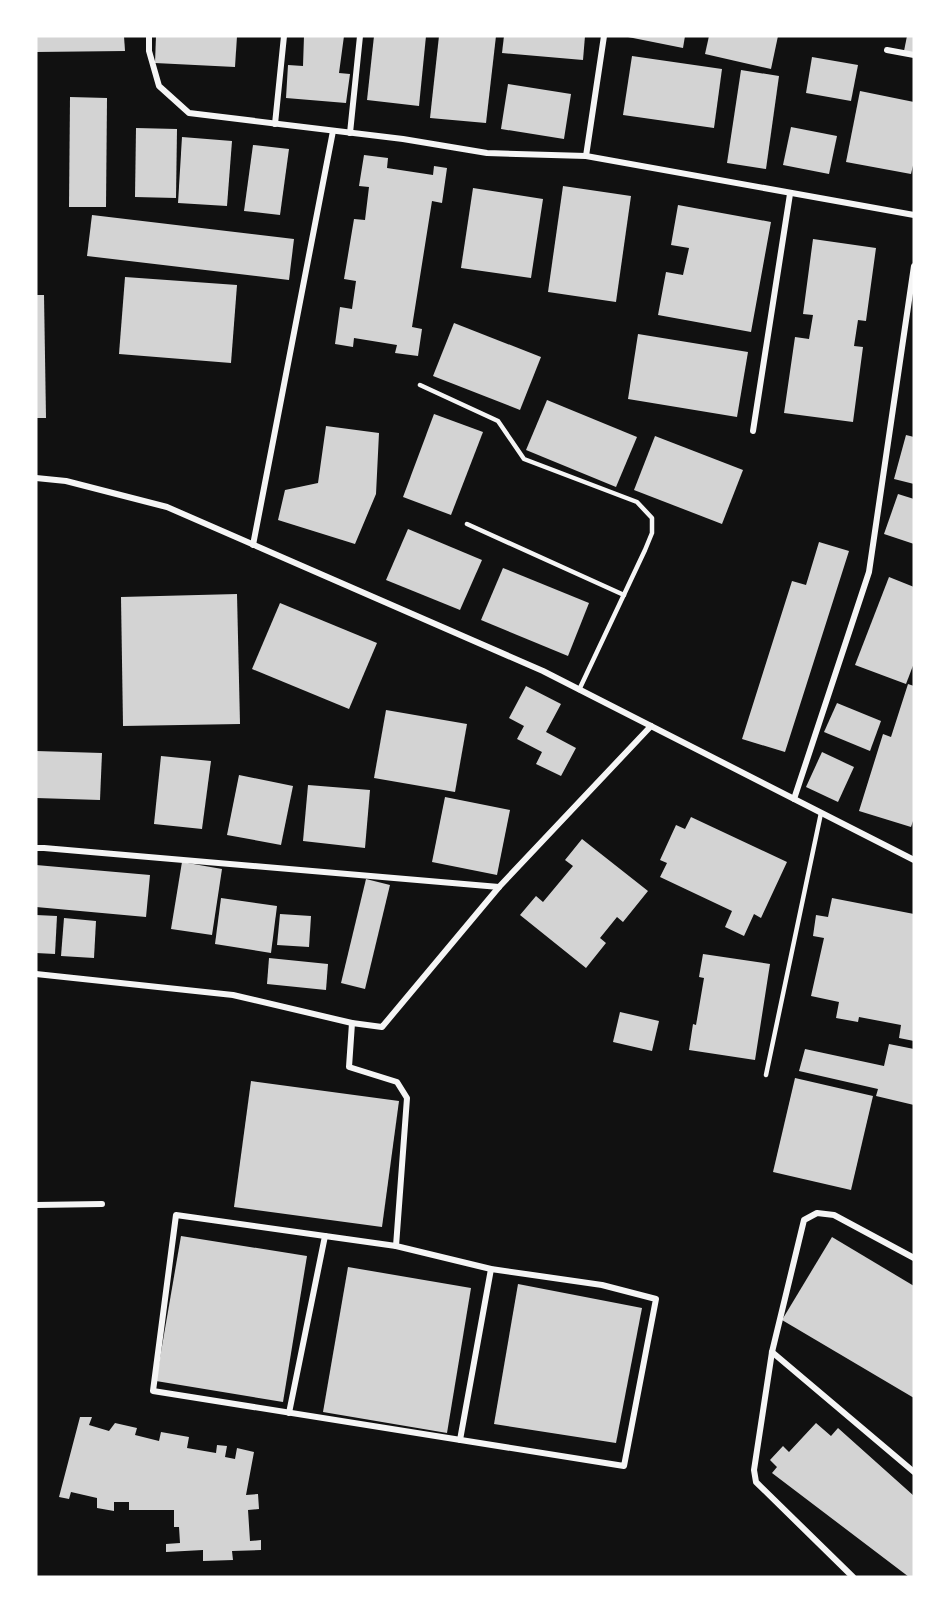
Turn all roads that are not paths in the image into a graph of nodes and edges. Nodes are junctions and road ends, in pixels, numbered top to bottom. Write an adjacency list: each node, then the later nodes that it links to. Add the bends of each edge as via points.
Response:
1 (149, 36): 7 (street, via 159,86 189,113)
2 (284, 36): 7 (street)
3 (360, 36): 9 (street)
4 (604, 36): 10 (street)
5 (887, 50): 6 (street)
6 (914, 55)
7 (275, 124): 8 (street)
8 (333, 131): 9 (street); 18 (street)
9 (350, 133): 10 (street, via 487,153)
10 (586, 156): 11 (street)
11 (790, 194): 12 (street); 15 (street)
12 (914, 215)
13 (914, 266): 22 (street, via 869,572)
14 (420, 385): 19 (lane, via 498,421 524,459 638,502 652,518 652,533)
15 (753, 431)
16 (36, 478): 18 (street, via 66,481 167,507)
17 (467, 524): 19 (lane)
18 (253, 545): 20 (street)
19 (624, 595): 20 (lane)
20 (579, 690): 21 (street)
21 (651, 726): 22 (street); 26 (street)
22 (794, 799): 23 (street)
23 (821, 813): 25 (street); 29 (lane)
24 (36, 848): 26 (street)
25 (914, 860)
26 (499, 887): 28 (street, via 382,1027)
27 (36, 974): 28 (street, via 233,995)
28 (352, 1023): 33 (street, via 349,1066 398,1082 407,1098)
29 (766, 1075)
30 (102, 1204): 31 (street)
31 (36, 1205)
32 (325, 1236): 33 (street); 37 (street); 37 (street, via 176,1215 153,1391)
33 (396, 1246): 35 (street)
34 (914, 1258): 36 (street, via 834,1215 818,1213 804,1220)
35 (491, 1269): 38 (street); 38 (street, via 602,1285 656,1299 624,1466)
36 (772, 1352): 39 (street); 40 (street, via 753,1470 756,1482)
37 (289, 1413): 38 (street)
38 (460, 1440)
39 (914, 1472)
40 (853, 1577)

